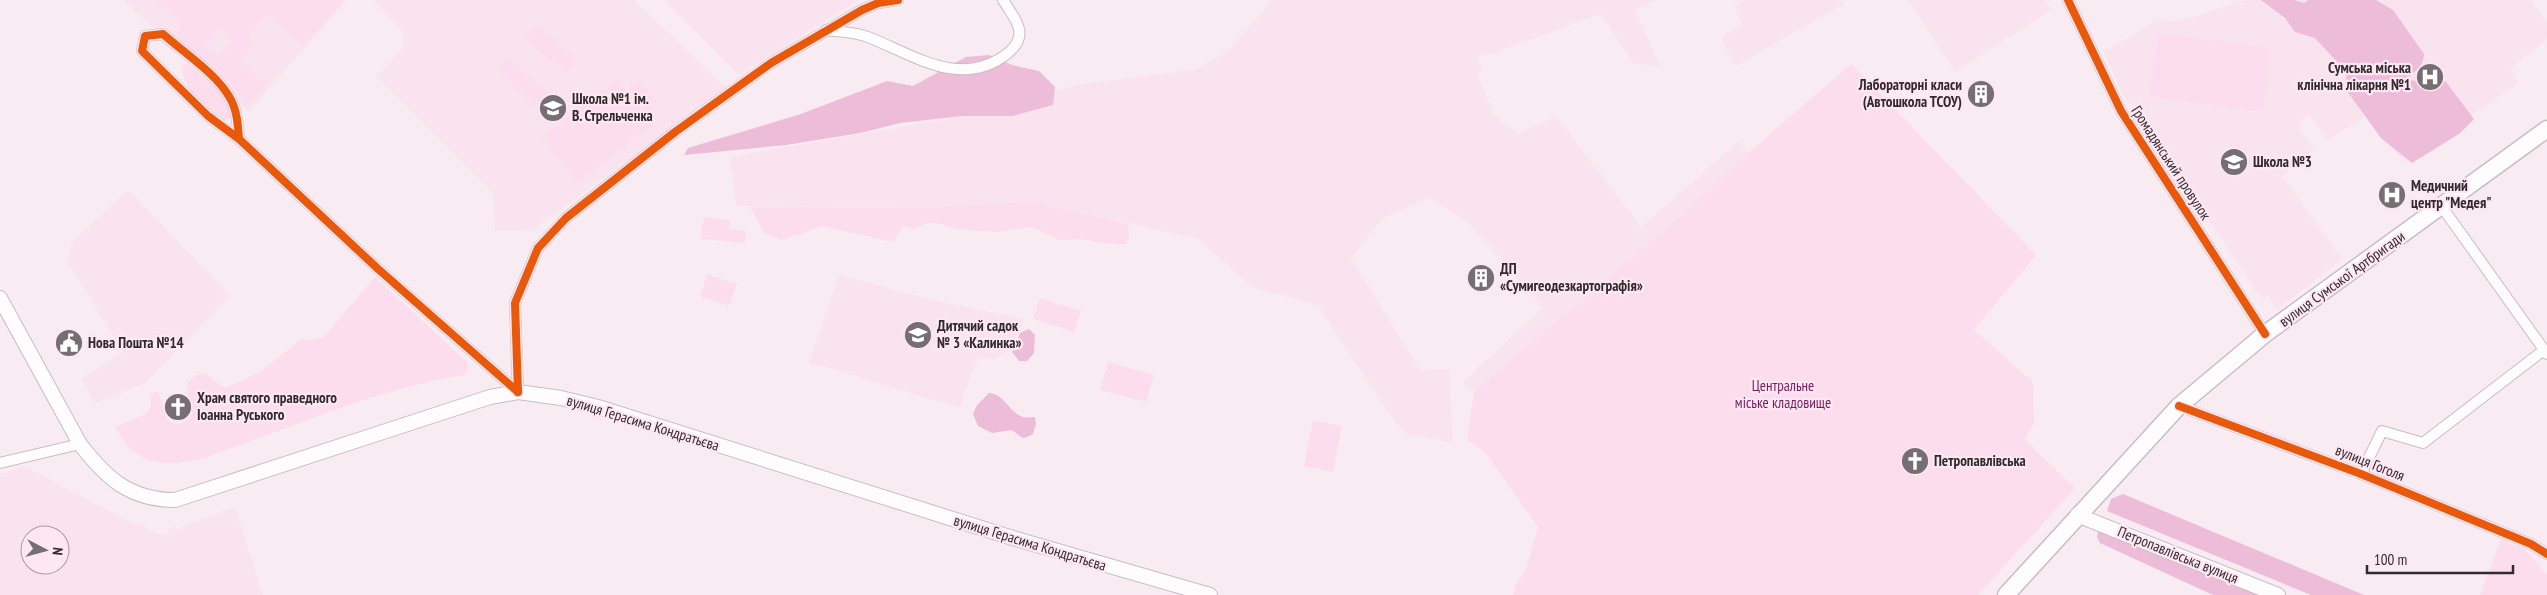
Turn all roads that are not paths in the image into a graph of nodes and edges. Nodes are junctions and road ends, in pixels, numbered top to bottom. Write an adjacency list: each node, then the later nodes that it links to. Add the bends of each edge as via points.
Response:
1 (898, 0): 4 (street, via 878,2)
2 (1004, 0): 4 (street, via 1017,18 1018,39 1014,48 999,60 981,68 933,66 866,36)
3 (2068, 0): 9 (street, Громадянський провулок, via 2121,111)
4 (826, 30): 11 (street, via 771,63 675,132 566,218 538,248 515,303)
5 (2547, 129): 7 (main road, вулиця Сумської Артбригади)
6 (239, 139): 6 (street, via 236,111 219,83 163,34 145,36 142,51 208,116); 11 (street, via 377,268)
7 (2442, 208): 9 (main road, вулиця Сумської Артбригади); 10 (street)
8 (0, 298): 13 (main road, вулиця Герасима Кондратьєва)
9 (2265, 334): 12 (main road, вулиця Сумської Артбригади)
10 (2546, 352): 15 (street, via 2423,443 2382,431)
11 (518, 392): 13 (main road, вулиця Герасима Кондратьєва, via 490,398 175,500 154,500 112,480); 18 (main road, вулиця Герасима Кондратьєва, via 598,407 1016,539)
12 (2179, 406): 15 (street, вулиця Гоголя); 16 (main road, вулиця Сумської Артбригади)
13 (80, 444): 14 (street)
14 (0, 463)
15 (2361, 474): 17 (street, вулиця Гоголя, via 2531,544)
16 (2077, 515): 19 (main road, вулиця Сумської Артбригади); 20 (main road, Петропавлівська вулиця)
17 (2547, 554)
18 (1210, 595)
19 (2006, 595)
20 (2278, 595)

